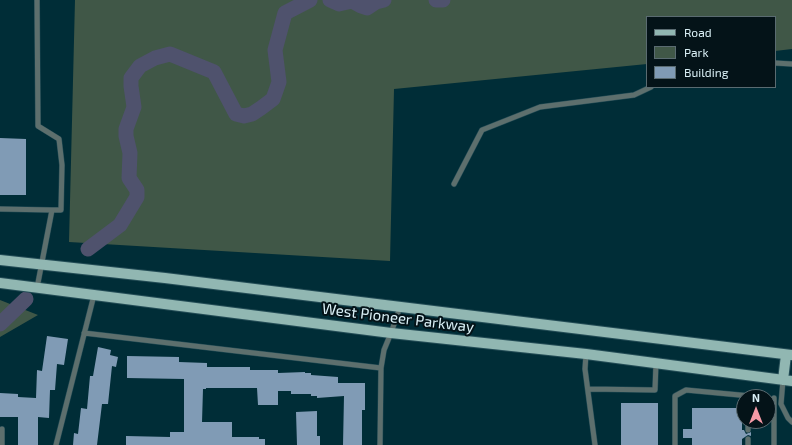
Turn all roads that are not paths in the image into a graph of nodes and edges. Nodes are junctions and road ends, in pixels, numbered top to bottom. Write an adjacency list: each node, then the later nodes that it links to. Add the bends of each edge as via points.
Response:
1 (37, 0): 7 (lane, via 38,126 59,139 62,165 61,210)
2 (776, 63): 3 (lane)
3 (792, 64)
4 (649, 88): 5 (lane, via 634,95 540,107 482,130)
5 (454, 184)
6 (0, 209): 7 (lane)
7 (52, 210): 9 (lane)
8 (0, 260): 9 (main road, West Pioneer Parkway)
9 (42, 264): 11 (lane); 13 (main road, West Pioneer Parkway)
10 (0, 283): 11 (main road, West Pioneer Parkway)
11 (37, 288): 12 (main road, West Pioneer Parkway)
12 (94, 295): 14 (main road, West Pioneer Parkway); 15 (lane)
13 (400, 307): 14 (lane); 17 (main road, West Pioneer Parkway)
14 (391, 333): 16 (main road, West Pioneer Parkway); 19 (lane, via 384,350)
15 (84, 334): 19 (lane); 30 (lane)
16 (586, 354): 18 (main road, West Pioneer Parkway); 21 (lane)
17 (789, 355): 20 (main road)
18 (656, 363): 20 (main road, West Pioneer Parkway); 21 (lane, via 655,390)
19 (381, 368): 31 (lane)
20 (788, 381): 24 (lane)
21 (588, 389): 32 (lane)
22 (736, 395): 33 (lane, via 686,390 675,396)
23 (776, 398): 24 (lane)
24 (782, 399): 25 (lane, via 781,404)
25 (792, 422)
26 (2, 429): 29 (lane)
27 (774, 429): 35 (lane)
28 (748, 439): 34 (lane)
29 (2, 445)
30 (56, 445)
31 (380, 445)
32 (595, 445)
33 (675, 445)
34 (748, 445)
35 (774, 445)

